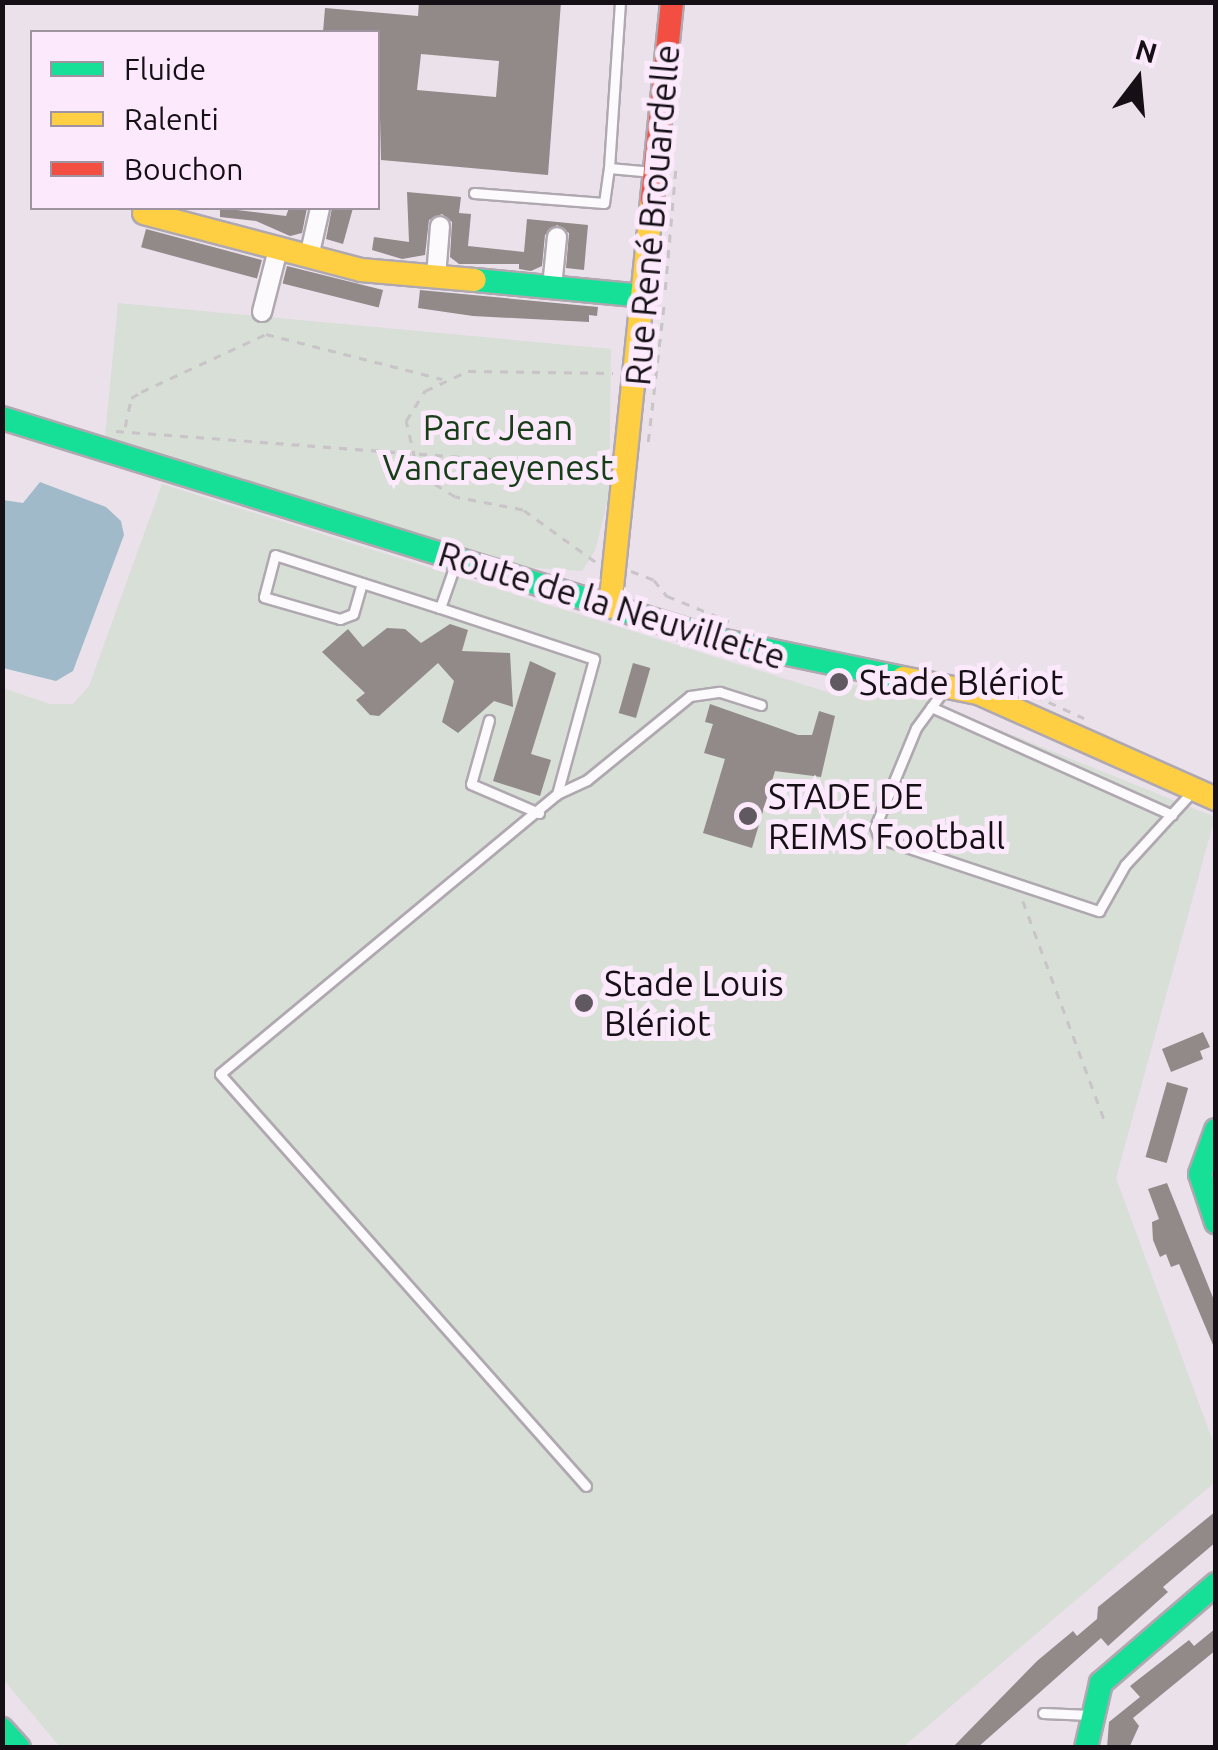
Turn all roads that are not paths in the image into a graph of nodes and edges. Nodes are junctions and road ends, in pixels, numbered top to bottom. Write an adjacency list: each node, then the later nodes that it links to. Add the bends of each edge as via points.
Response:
1 (620, 2): 3 (lane)
2 (672, 2): 4 (main road, Rue René Brouardelle)
3 (609, 168): 4 (lane); 5 (lane, via 604,203)
4 (656, 172): 15 (main road, Rue René Brouardelle)
5 (474, 194)
6 (320, 210): 12 (street)
7 (144, 213): 8 (main road)
8 (197, 217): 11 (main road)
9 (440, 226): 13 (street)
10 (557, 237): 14 (street)
11 (278, 249): 12 (main road); 16 (street)
12 (308, 256): 13 (main road, via 361,270)
13 (436, 276): 14 (main road)
14 (552, 287): 15 (main road)
15 (644, 296): 20 (main road, Rue René Brouardelle)
16 (262, 312)
17 (2, 418): 18 (main road, Route de la Neuvillette)
18 (457, 559): 20 (main road, Route de la Neuvillette); 21 (lane)
19 (362, 583): 19 (lane, via 276,555 264,597 340,620 353,614); 21 (lane)
20 (610, 607): 22 (main road, Route de la Neuvillette, via 799,660)
21 (440, 608): 26 (lane, via 594,659)
22 (946, 687): 24 (lane); 27 (main road, Route de la Neuvillette, via 1004,702)
23 (760, 705): 26 (lane, via 720,692 690,696 587,780)
24 (930, 707): 29 (lane); 29 (lane, via 876,833 1100,910 1125,865)
25 (490, 720): 28 (lane, via 472,784)
26 (557, 794): 28 (lane)
27 (1204, 794): 29 (lane)
28 (540, 814): 32 (lane, via 452,886 411,910 220,1074)
29 (1172, 816)
30 (1216, 1130): 31 (main road, via 1200,1174)
31 (1216, 1222)
32 (586, 1486)
33 (1216, 1584): 35 (main road, via 1110,1674)
34 (1044, 1713): 35 (lane)
35 (1090, 1715): 38 (main road)
36 (2, 1729): 37 (main road)
37 (18, 1748)
38 (1086, 1748)

